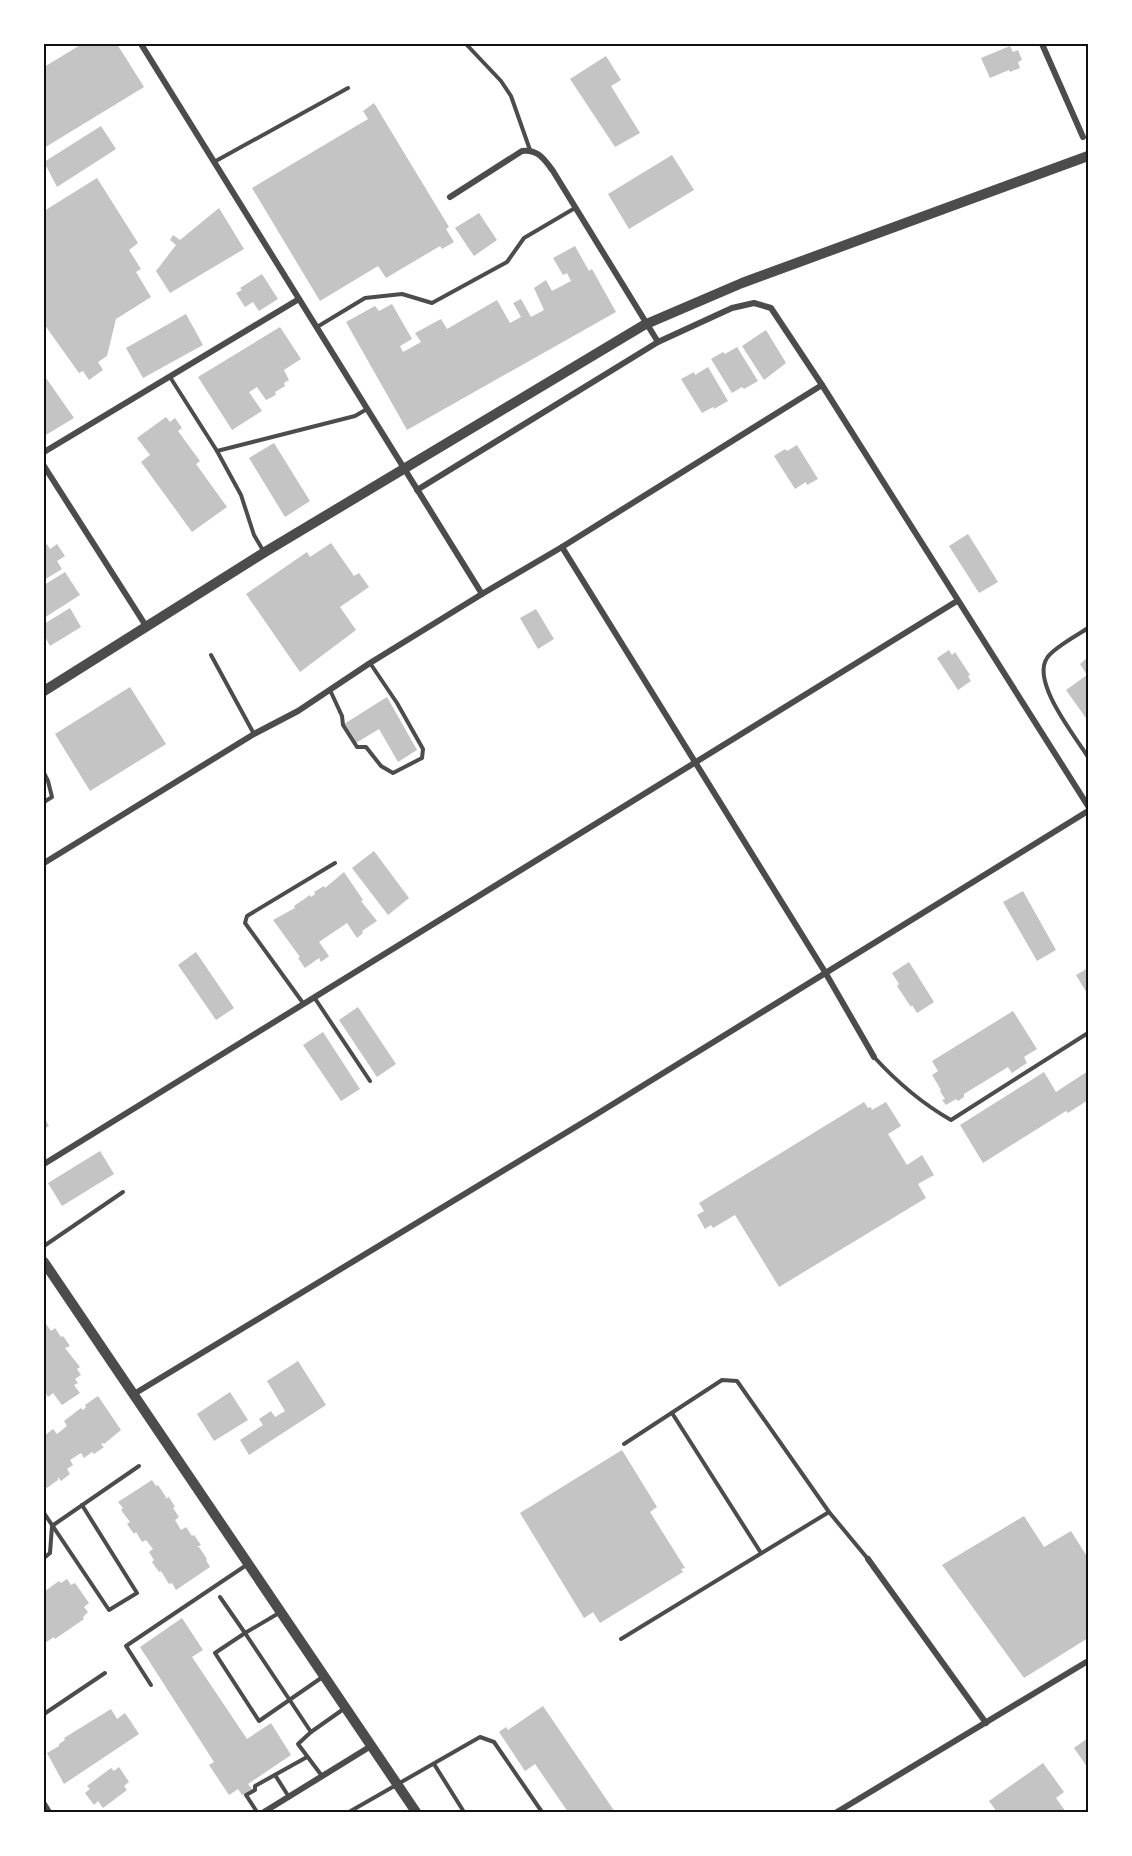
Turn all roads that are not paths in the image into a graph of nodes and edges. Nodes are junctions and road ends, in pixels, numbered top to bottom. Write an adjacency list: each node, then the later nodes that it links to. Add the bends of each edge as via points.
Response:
1 (141, 44): 8 (street)
2 (466, 44): 6 (lane, via 511,96)
3 (1042, 44): 5 (street)
4 (348, 88): 8 (lane)
5 (1083, 137)
6 (530, 150): 9 (street, via 507,159); 10 (street, via 540,155)
7 (1089, 156): 20 (street, via 741,283 644,325)
8 (214, 162): 11 (street)
9 (450, 197)
10 (576, 208): 12 (lane, via 524,238 507,262 432,303 402,294 365,298); 13 (street)
11 (299, 299): 12 (street); 14 (street)
12 (318, 327): 16 (street)
13 (658, 342): 15 (street, via 732,308 754,303 766,306); 21 (street)
14 (170, 378): 17 (lane); 18 (street)
15 (822, 385): 22 (street); 25 (street)
16 (367, 409): 17 (lane, via 355,416); 20 (street)
17 (217, 451): 23 (lane)
18 (44, 452)
19 (44, 466): 26 (street)
20 (404, 469): 21 (street); 23 (street)
21 (417, 490): 24 (street)
22 (562, 547): 24 (street); 34 (street)
23 (265, 552): 26 (street)
24 (482, 594): 29 (street)
25 (957, 600): 34 (street); 37 (street)
26 (146, 626): 31 (street)
27 (1089, 628): 33 (lane, via 1048,657 1042,670 1053,702)
28 (211, 655): 32 (lane)
29 (370, 663): 30 (street); 30 (lane, via 423,749 422,758 393,773 381,766 366,747 357,747 343,725)
30 (330, 690): 32 (street)
31 (44, 692)
32 (254, 734): 39 (street)
33 (1089, 758)
34 (696, 761): 41 (street); 42 (street)
35 (44, 773): 36 (lane, via 52,797)
36 (44, 802)
37 (1089, 806)
38 (1089, 811): 41 (street)
39 (44, 863)
40 (335, 863): 43 (lane, via 245,920)
41 (825, 972): 45 (street); 51 (street)
42 (313, 997): 43 (street); 46 (lane)
43 (303, 1003): 47 (street)
44 (1089, 1033): 45 (lane, via 951,1120 899,1083)
45 (874, 1057)
46 (370, 1081)
47 (44, 1164)
48 (123, 1191): 49 (lane)
49 (44, 1245)
50 (44, 1262): 51 (street)
51 (134, 1394): 62 (street)
52 (672, 1413): 53 (lane); 56 (lane, via 722,1380 737,1381); 59 (lane)
53 (624, 1444)
54 (139, 1466): 55 (lane)
55 (82, 1505): 58 (lane); 58 (lane, via 137,1593 109,1610)
56 (829, 1512): 59 (lane); 61 (lane)
57 (44, 1513): 58 (lane)
58 (52, 1526): 60 (lane, via 50,1553)
59 (761, 1553): 66 (lane)
60 (44, 1558)
61 (868, 1559): 74 (street)
62 (249, 1563): 64 (street); 70 (lane, via 126,1646)
63 (220, 1597): 65 (lane)
64 (280, 1612): 65 (lane); 69 (street)
65 (245, 1633): 71 (lane); 71 (lane, via 216,1653 259,1721)
66 (621, 1639)
67 (1089, 1661): 74 (street)
68 (105, 1673): 73 (lane)
69 (324, 1676): 71 (lane); 72 (street)
70 (151, 1685)
71 (290, 1701): 75 (lane)
72 (345, 1707): 75 (lane); 76 (street)
73 (44, 1714)
74 (986, 1723): 91 (street)
75 (311, 1732): 77 (lane, via 298,1744)
76 (371, 1746): 80 (street); 81 (street)
77 (307, 1757): 79 (lane); 80 (lane)
78 (434, 1764): 81 (lane); 89 (lane); 90 (lane, via 480,1737 494,1742)
79 (275, 1775): 82 (lane); 85 (lane, via 246,1795)
80 (323, 1777): 82 (street)
81 (397, 1785): 87 (lane); 88 (street)
82 (289, 1797): 86 (street)
83 (44, 1804): 84 (street)
84 (49, 1812)
85 (257, 1812)
86 (264, 1812)
87 (349, 1812)
88 (416, 1812)
89 (464, 1812)
90 (542, 1812)
91 (837, 1812)

